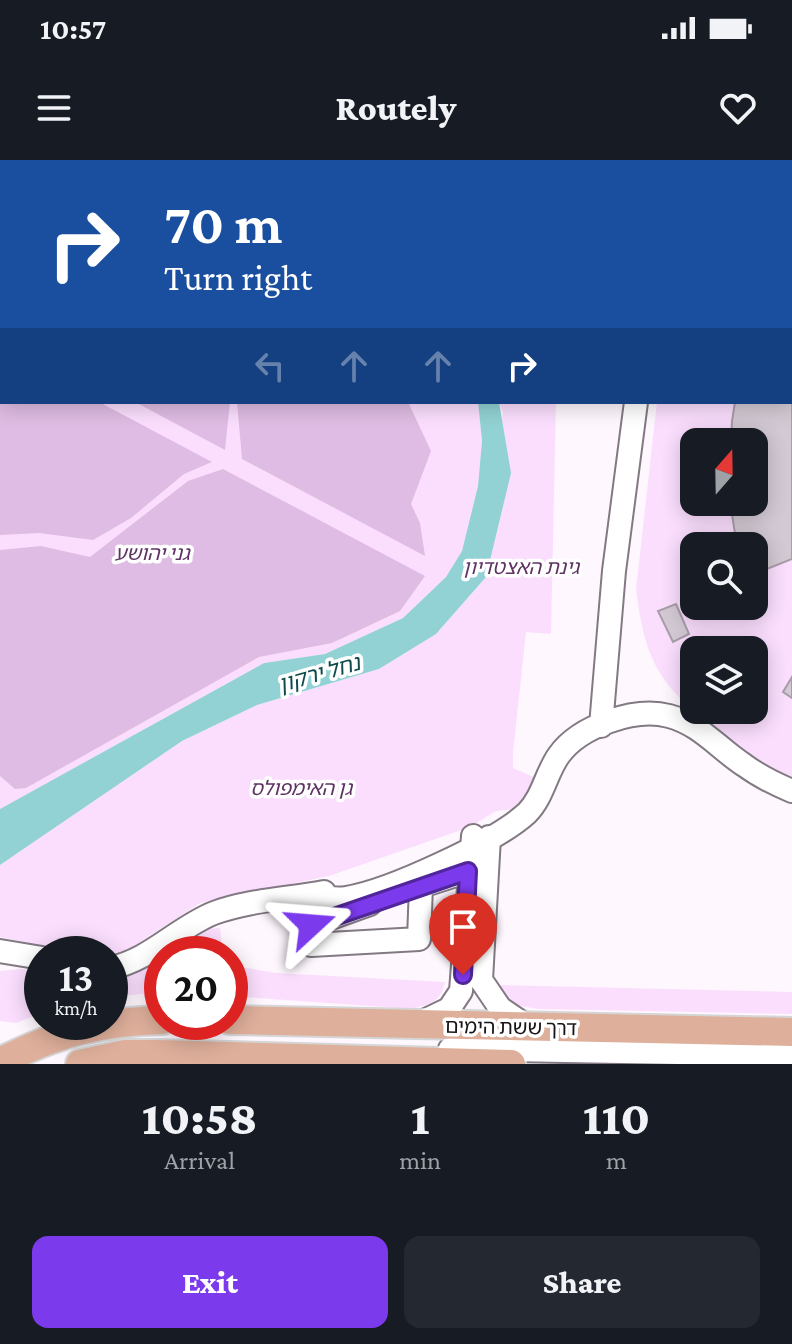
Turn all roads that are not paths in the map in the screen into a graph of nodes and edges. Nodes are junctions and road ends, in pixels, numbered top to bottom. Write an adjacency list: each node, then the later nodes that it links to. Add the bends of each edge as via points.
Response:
1 (636, 404): 2 (lane)
2 (601, 726): 3 (lane, via 630,714 668,716 704,733 743,765); 4 (lane, via 561,752 523,816)
3 (792, 791)
4 (478, 837): 5 (lane); 7 (lane, via 361,895); 15 (lane, via 481,980 500,1008)
5 (468, 871): 6 (lane); 14 (lane, via 461,991 449,1009)
6 (421, 886): 8 (lane); 8 (lane, via 419,939 311,945)
7 (311, 895): 8 (lane); 11 (lane, via 213,914)
8 (311, 925)
9 (0, 951): 10 (lane)
10 (24, 953)
11 (128, 962)
12 (248, 1020): 14 (main road, דרך ששת הימים)
13 (144, 1021): 21 (main road, via 71,1031)
14 (413, 1025): 15 (main road, דרך ששת הימים)
15 (529, 1028): 16 (main road, דרך ששת הימים)
16 (792, 1032)
17 (792, 1055): 18 (lane, דרך ששת הימים, via 345,1046)
18 (294, 1058): 20 (main road, דרך ששת הימים); 23 (main road, דרך ששת הימים)
19 (158, 1059): 20 (main road, דרך ששת הימים); 22 (main road, דרך ששת הימים)
20 (229, 1060)
21 (2, 1061)
22 (90, 1062)
23 (414, 1063): 24 (main road, דרך ששת הימים)
24 (511, 1064)

